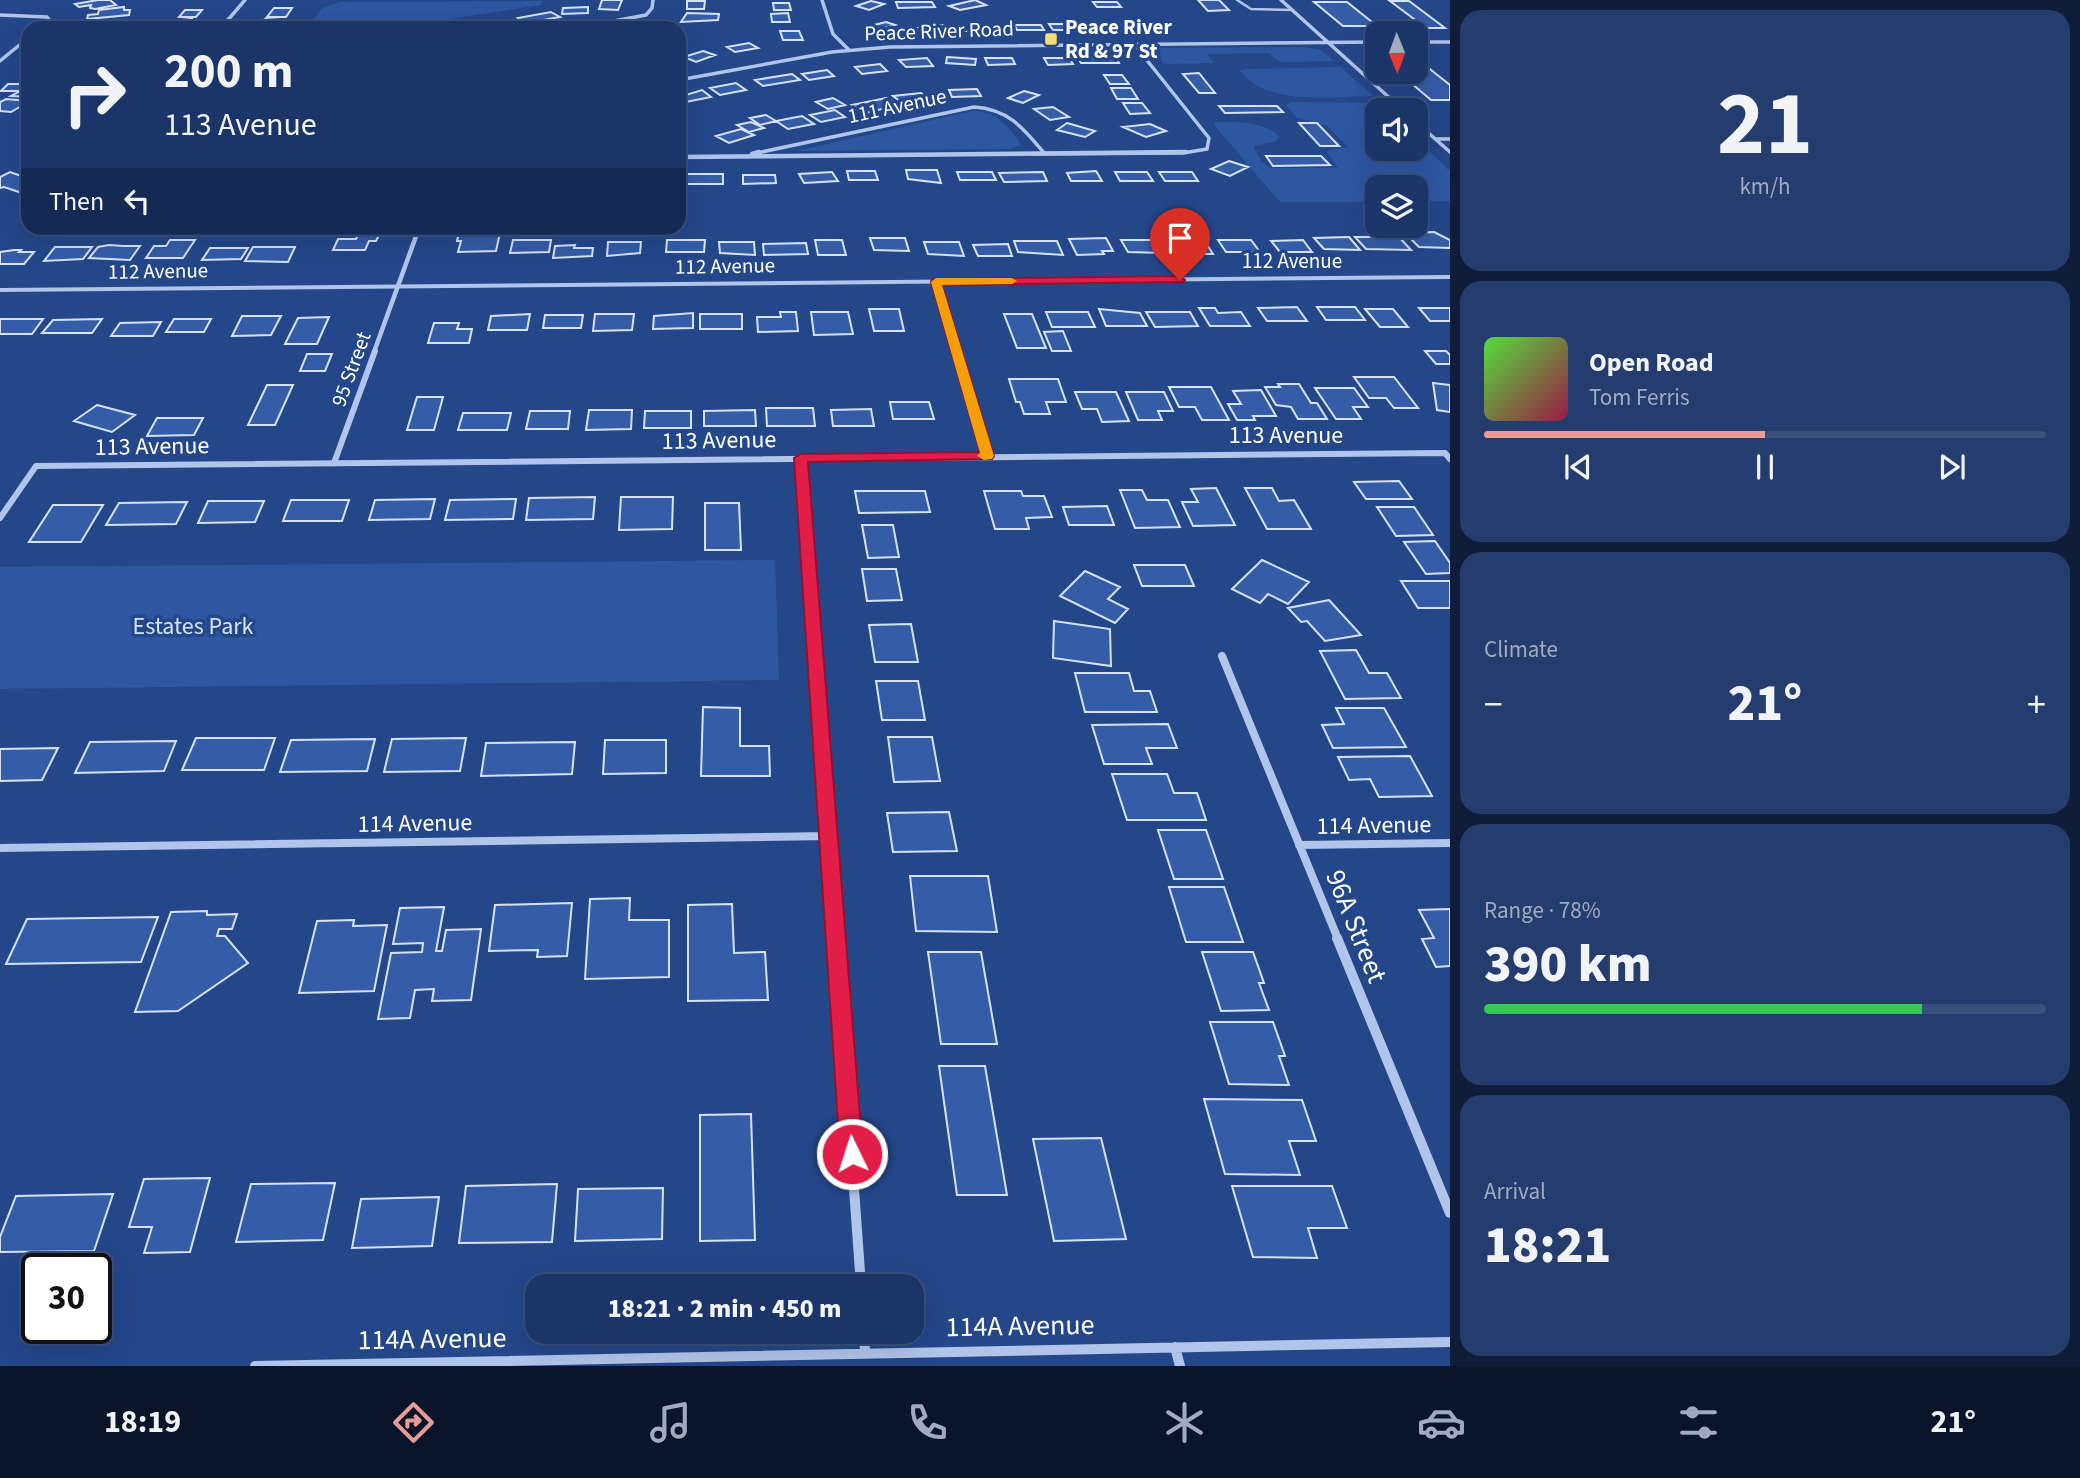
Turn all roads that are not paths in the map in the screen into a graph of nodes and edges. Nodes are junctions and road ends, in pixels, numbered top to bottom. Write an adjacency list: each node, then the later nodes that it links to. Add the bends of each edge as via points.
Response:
1 (245, 0): 9 (street)
2 (653, 0): 10 (street, via 646,15)
3 (822, 0): 17 (street, via 833,34)
4 (1237, 0): 6 (lane, via 1251,9)
5 (1281, 0): 6 (street)
6 (1293, 10): 12 (street)
7 (0, 15): 8 (street, via 42,16)
8 (47, 21)
9 (227, 21)
10 (614, 21)
11 (1450, 41): 14 (street)
12 (1329, 42): 13 (street, Peace River Road); 16 (street, Peace River Road); 20 (street)
13 (1365, 42)
14 (1428, 42)
15 (21, 44): 18 (street)
16 (1133, 44): 17 (street, Peace River Road); 25 (street, 111 Avenue, via 1209,138 1207,149)
17 (850, 50): 19 (street, Peace River Road)
18 (0, 61)
19 (686, 79)
20 (1390, 98)
21 (1428, 133): 22 (street)
22 (1435, 139): 23 (street); 24 (street)
23 (1450, 139)
24 (1450, 152)
25 (1045, 154): 27 (street, 111 Avenue); 27 (street, 111 Avenue, via 1011,116 985,107 957,109)
26 (686, 157): 27 (street, 111 Avenue)
27 (738, 157)
28 (417, 235): 31 (street)
29 (1450, 277): 30 (street, 112 Avenue)
30 (936, 282): 31 (street, 112 Avenue); 33 (street)
31 (398, 287): 32 (street, 112 Avenue); 36 (street, 95 Street)
32 (0, 290)
33 (988, 456): 34 (street, 113 Avenue); 35 (street, 113 Avenue)
34 (1448, 456)
35 (801, 458): 36 (street, 113 Avenue); 39 (street)
36 (334, 463): 37 (street, 113 Avenue, via 36,466)
37 (0, 518)
38 (1222, 656): 41 (street, 96A Street)
39 (830, 836): 42 (street, 114 Avenue); 44 (street)
40 (1450, 843): 41 (street, 114 Avenue)
41 (1299, 845): 43 (street, 96A Street)
42 (0, 848)
43 (1450, 1213)
44 (860, 1274)
45 (1450, 1342): 47 (street, 114A Avenue)
46 (865, 1344): 48 (street)
47 (1175, 1347): 48 (street, 114A Avenue); 50 (street)
48 (865, 1353): 49 (street, 114A Avenue)
49 (255, 1366)
50 (1180, 1366)

